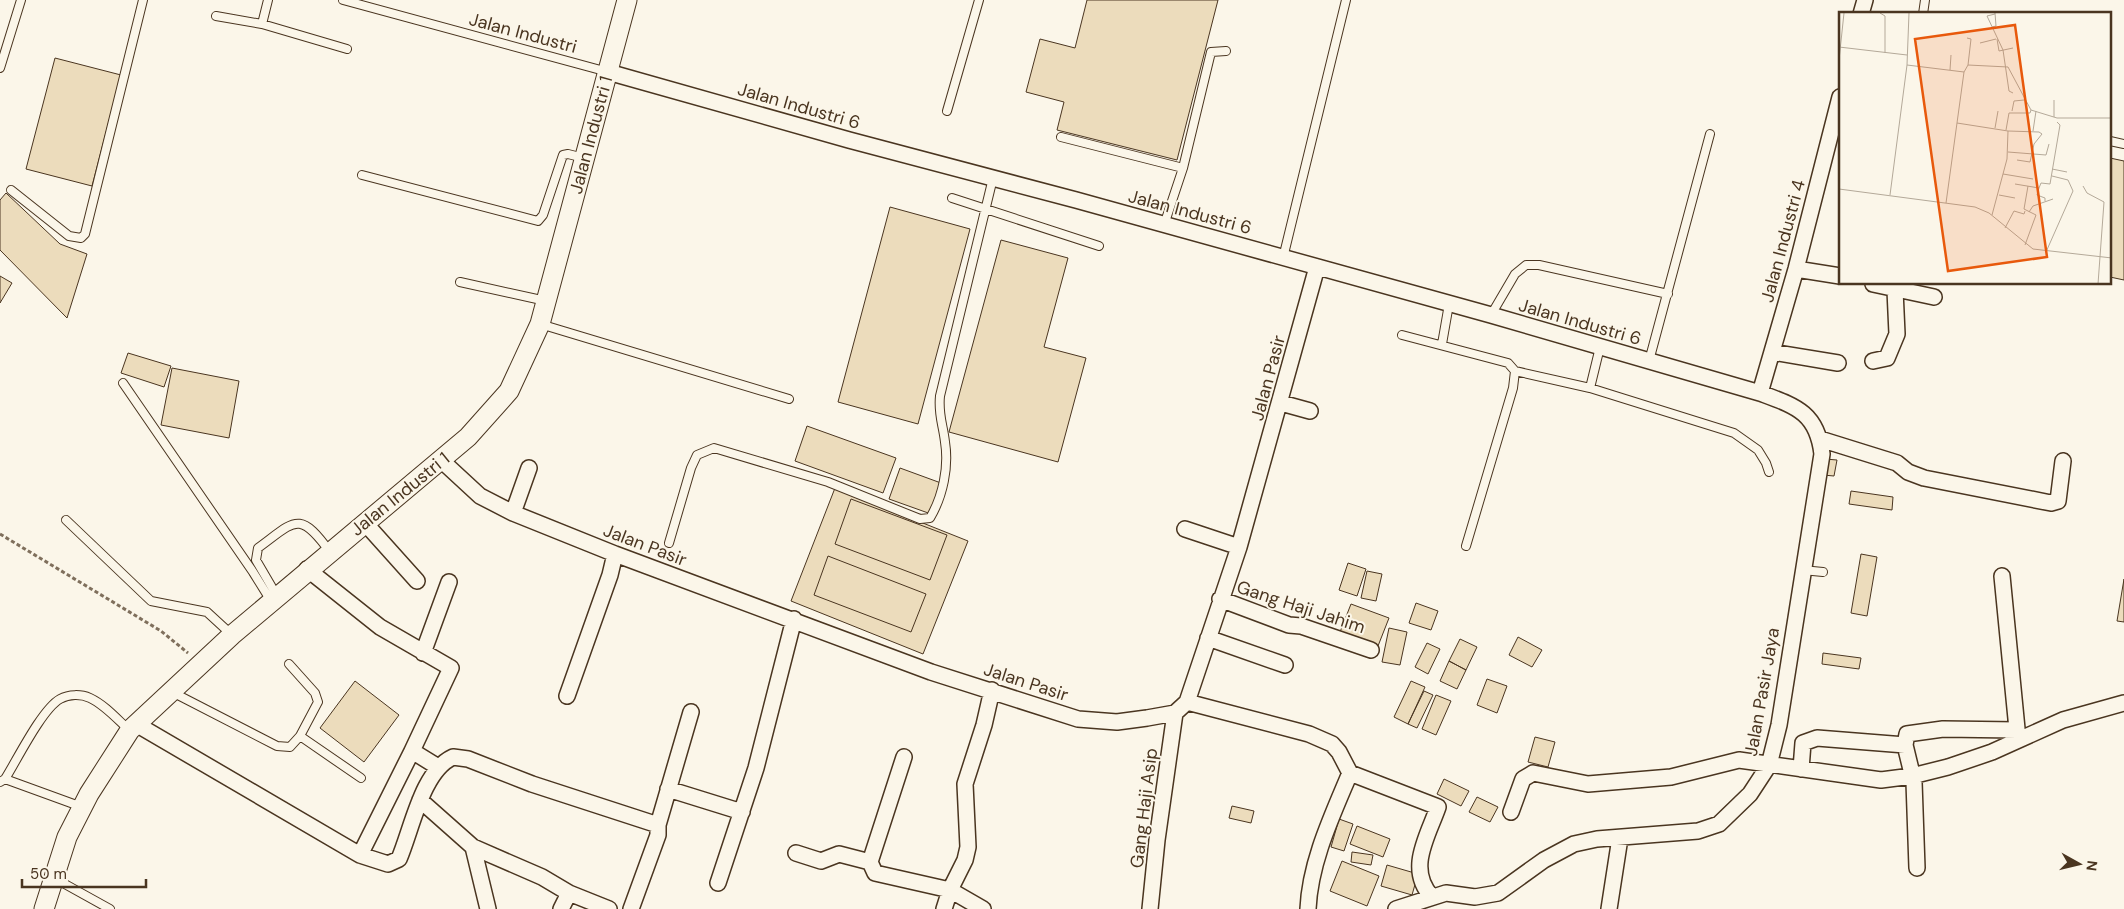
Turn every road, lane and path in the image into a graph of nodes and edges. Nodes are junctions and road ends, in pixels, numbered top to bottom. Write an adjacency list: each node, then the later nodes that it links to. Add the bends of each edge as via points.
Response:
1 (20, 0): 12 (lane)
2 (143, 0): 22 (lane, via 85,234 81,238 68,236)
3 (268, 0): 9 (lane)
4 (344, 0): 13 (lane, Jalan Industri)
5 (627, 0): 13 (street, Jalan Industri 1)
6 (979, 0): 15 (lane)
7 (1346, 0): 27 (lane)
8 (216, 16): 9 (lane)
9 (262, 24): 10 (lane)
10 (347, 49)
11 (1226, 51): 19 (lane, via 1211,52)
12 (0, 68)
13 (608, 72): 18 (street, Jalan Industri 1); 21 (street, Jalan Industri 6)
14 (1839, 101): 29 (street, Jalan Industri 4)
15 (948, 111)
16 (1710, 134): 34 (lane)
17 (1061, 137): 19 (lane)
18 (584, 158): 20 (lane, via 563,156 543,215 538,221); 36 (street, Jalan Industri 1)
19 (1183, 168): 25 (lane)
20 (362, 175)
21 (992, 178): 24 (lane); 25 (street, Jalan Industri 6)
22 (11, 190)
23 (952, 198): 24 (lane)
24 (985, 210): 26 (lane); 64 (lane, via 940,396 938,413 945,442 946,468 941,492 930,518 920,519 828,482 714,448 697,455)
25 (1164, 225): 27 (street, Jalan Industri 6)
26 (1099, 246)
27 (1283, 258): 28 (street, Jalan Industri 6)
28 (1317, 267): 37 (street, Jalan Industri 6); 52 (street, Jalan Pasir)
29 (1796, 269): 30 (street); 43 (street, Jalan Industri 4)
30 (1839, 276)
31 (460, 282): 36 (lane)
32 (1876, 285): 33 (street)
33 (1896, 290): 35 (street); 45 (street, via 1898,334 1887,358)
34 (1668, 294): 38 (lane, via 1539,265 1526,265 1515,274); 44 (lane)
35 (1934, 297)
36 (547, 301): 39 (street, Jalan Industri 1)
37 (1449, 304): 38 (street, Jalan Industri 6); 41 (lane)
38 (1492, 315): 42 (street, Jalan Industri 6)
39 (540, 324): 51 (lane); 55 (street, Jalan Industri 1, via 509,392 474,431)
40 (1402, 335): 41 (lane)
41 (1442, 344): 47 (lane, via 1508,362)
42 (1600, 347): 44 (street, Jalan Industri 6); 49 (lane)
43 (1772, 352): 46 (street); 50 (street, Jalan Industri 4)
44 (1649, 361): 50 (street, Jalan Industri 6)
45 (1873, 361)
46 (1838, 363)
47 (1514, 371): 49 (lane); 65 (lane, via 1513,388)
48 (123, 383): 75 (lane)
49 (1590, 388): 58 (lane, via 1734,433 1758,450)
50 (1760, 393): 54 (street, Jalan Pasir Jaya, via 1796,407 1811,420)
51 (789, 400)
52 (1281, 403): 53 (street); 66 (street, Jalan Pasir)
53 (1310, 411)
54 (1820, 439): 56 (street, via 1897,463 1908,472 1924,478 2051,503 2058,501); 70 (street, Jalan Pasir Jaya, via 1822,454)
55 (441, 460): 59 (street, Jalan Pasir, via 480,496); 61 (street, Jalan Industri 1)
56 (2063, 461)
57 (529, 468): 59 (street)
58 (1769, 472)
59 (513, 513): 68 (street, Jalan Pasir)
60 (66, 520): 78 (lane, via 151,601 207,612)
61 (365, 523): 67 (street, Jalan Industri 1); 73 (street)
62 (1185, 529): 66 (street)
63 (0, 534): 82 (path, via 161,631)
64 (669, 543)
65 (1466, 546)
66 (1239, 547): 76 (street, Jalan Pasir)
67 (330, 552): 69 (street, Jalan Industri 1); 75 (lane, via 314,530 305,524 293,523 258,548 256,560)
68 (615, 554): 77 (street, Jalan Pasir); 87 (street)
69 (308, 569): 75 (street, Jalan Industri 1); 81 (street, via 380,627)
70 (1802, 570): 71 (lane); 98 (street, Jalan Pasir Jaya, via 1779,724)
71 (1823, 572)
72 (2002, 576): 93 (street)
73 (417, 581)
74 (448, 582): 81 (street)
75 (274, 598): 78 (street, Jalan Industri 1)
76 (1220, 599): 79 (street, Jalan Pasir); 80 (street, Gang Haji Jahim, via 1289,625 1301,626)
77 (794, 619): 85 (street, Jalan Pasir, via 931,672); 108 (street)
78 (232, 635): 82 (street, Jalan Industri 1)
79 (1208, 638): 84 (street); 88 (street, Jalan Pasir)
80 (1371, 650)
81 (423, 653): 96 (street, via 451,668)
82 (201, 662): 86 (street, Jalan Industri 1)
83 (290, 664): 94 (lane, via 317,697 317,706)
84 (1285, 665)
85 (992, 690): 91 (street, Jalan Pasir, via 1078,719 1117,722); 119 (street, via 965,784 968,847)
86 (171, 692): 92 (street, Jalan Industri 1); 94 (lane, via 277,746 290,747)
87 (567, 696)
88 (1187, 702): 91 (street, Jalan Pasir); 101 (street, via 1292,729 1332,744)
89 (2124, 704): 93 (street)
90 (691, 712): 105 (street)
91 (1175, 713): 130 (street, Gang Haji Asip)
92 (133, 727): 104 (lane, via 91,698 77,695 59,699 41,720); 107 (street, Jalan Industri 1); 114 (street)
93 (2018, 735): 95 (street, via 1927,730 1907,734); 102 (street, via 1983,755)
94 (300, 736): 103 (lane)
95 (1905, 745): 100 (street, via 1817,738 1802,743); 102 (street)
96 (412, 751): 99 (street); 114 (street)
97 (904, 757): 115 (street)
98 (1769, 765): 100 (street); 109 (street, via 1740,760 1671,777 1588,784 1533,773 1523,779); 111 (street, Jalan Pasir Jaya, via 1750,794 1719,824 1698,831)
99 (438, 767): 106 (street); 110 (street, via 454,757 468,759 532,784)
100 (1800, 769): 102 (street, via 1881,780)
101 (1350, 773): 121 (street, via 1438,807 1426,834 1420,860 1423,885); 131 (street, via 1324,835)
102 (1912, 776): 116 (street)
103 (361, 778)
104 (3, 780): 107 (lane)
105 (668, 789): 108 (street); 110 (street)
106 (420, 800): 112 (street); 114 (street, via 399,859 388,864)
107 (82, 807): 117 (street, Jalan Industri 1, via 67,837)
108 (742, 812): 118 (street)
109 (1510, 812)
110 (658, 825): 127 (street, via 658,835)
111 (1620, 838): 121 (street, Jalan Pasir Jaya, via 1574,844 1544,860 1498,893 1475,897 1446,893); 133 (street)
112 (472, 847): 120 (street, via 542,877); 124 (street)
113 (796, 853): 115 (street, via 821,861 839,854)
114 (360, 855)
115 (870, 862): 119 (street, via 874,873)
116 (1917, 868)
117 (54, 878): 122 (street, Jalan Industri 1); 123 (lane)
118 (718, 883)
119 (950, 890): 128 (street); 129 (street)
120 (569, 893): 125 (street); 126 (street)
121 (1432, 897): 132 (street, Jalan Pasir Jaya)
122 (45, 909)
123 (110, 909)
124 (488, 909)
125 (561, 909)
126 (609, 909)
127 (631, 909)
128 (944, 909)
129 (983, 909)
130 (1150, 909)
131 (1308, 909)
132 (1396, 909)
133 (1609, 909)

